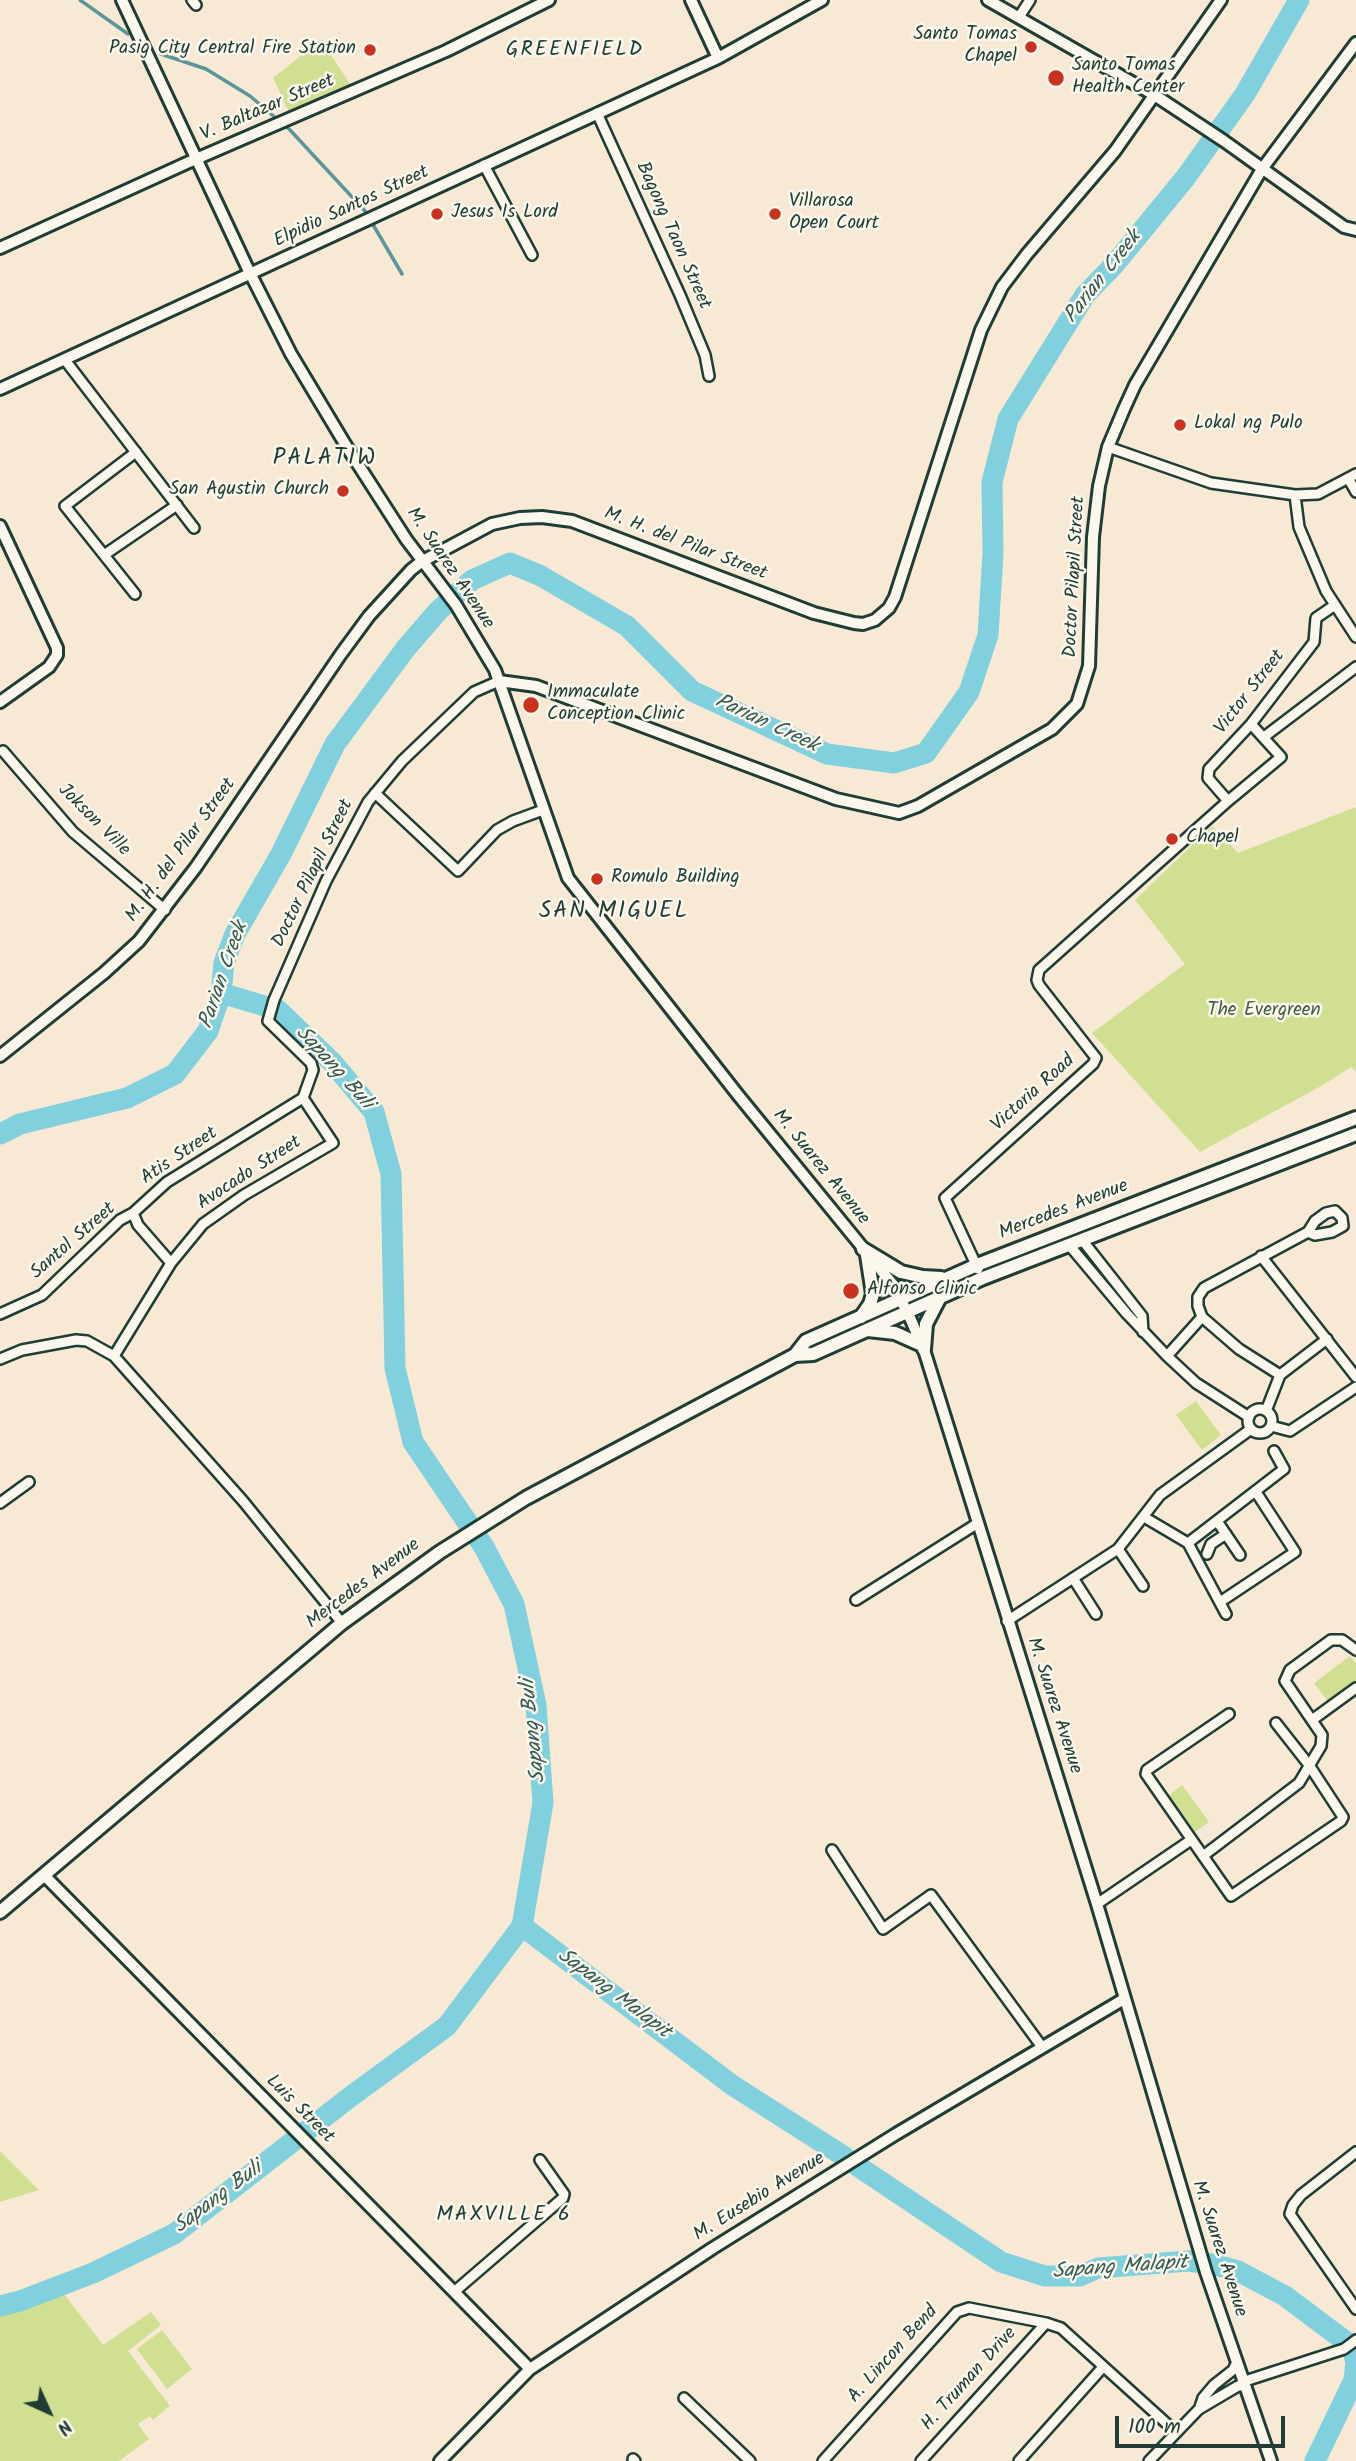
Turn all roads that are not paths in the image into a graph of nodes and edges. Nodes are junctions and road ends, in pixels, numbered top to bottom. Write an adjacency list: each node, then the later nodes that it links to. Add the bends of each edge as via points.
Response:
1 (122, 0): 13 (street, M. Suarez Avenue)
2 (549, 0): 13 (street, V. Baltazar Street, via 446,51)
3 (691, 0): 10 (street)
4 (822, 0): 10 (street, Elpidio Santos Street)
5 (988, 0): 8 (street)
6 (1030, 0): 8 (street)
7 (1222, 0): 11 (street, M. H. del Pilar Street)
8 (1019, 17): 11 (street)
9 (1356, 43): 15 (street, Doctor Pilapil Street)
10 (718, 58): 12 (street, Elpidio Santos Street)
11 (1156, 96): 15 (street); 32 (street, M. H. del Pilar Street, via 1002,287 981,330 895,597 875,620 843,622 804,610 572,520 520,518 492,524)
12 (597, 113): 14 (street, Elpidio Santos Street); 21 (street, Bagong Taon Street, via 680,295)
13 (197, 159): 17 (street, V. Baltazar Street); 19 (street, M. Suarez Avenue)
14 (484, 165): 18 (street); 19 (street, Elpidio Santos Street)
15 (1262, 169): 16 (street, via 1344,227); 23 (street, Doctor Pilapil Street, via 1135,385)
16 (1355, 229)
17 (0, 248)
18 (532, 255)
19 (251, 275): 20 (street, Elpidio Santos Street); 32 (street, M. Suarez Avenue, via 291,354)
20 (65, 360): 22 (street, Elpidio Santos Street); 24 (street)
21 (709, 376)
22 (0, 389)
23 (1108, 447): 27 (street, via 1211,483); 37 (street, Doctor Pilapil Street, via 1093,537 1089,666 1077,704 1052,729 908,810 899,813 851,804 536,686)
24 (136, 452): 28 (street); 31 (street, via 65,506)
25 (1352, 476): 26 (street); 27 (street, via 1318,494)
26 (1356, 492)
27 (1296, 495): 34 (street, via 1299,527)
28 (177, 505): 30 (street); 31 (street)
29 (0, 526): 38 (street, via 57,648 49,667)
30 (194, 528)
31 (104, 555): 33 (street)
32 (421, 562): 37 (street, M. Suarez Avenue, via 456,605); 45 (street, M. H. del Pilar Street, via 347,645)
33 (135, 594)
34 (1335, 605): 35 (street); 39 (street, Victor Street, via 1316,618 1314,642)
35 (1356, 637)
36 (1356, 667): 40 (street)
37 (499, 681): 42 (street, Doctor Pilapil Street, via 474,692); 44 (street, M. Suarez Avenue)
38 (0, 702)
39 (1251, 724): 40 (street); 43 (street, Victor Street, via 1209,769 1208,778)
40 (1264, 737): 43 (street, via 1281,757)
41 (3, 751): 45 (street, Jokson Ville, via 73,832)
42 (375, 793): 44 (street, via 458,871 497,831); 47 (street, Doctor Pilapil Street, via 327,881 269,1015 268,1021 311,1063 313,1070)
43 (1228, 801): 57 (street, Victoria Road, via 1039,970 1039,985 1096,1058 945,1198)
44 (543, 810): 54 (street, M. Suarez Avenue, via 568,878)
45 (164, 910): 46 (street, M. H. del Pilar Street, via 104,973)
46 (0, 1056)
47 (303, 1098): 50 (street, Atis Street, via 167,1182); 56 (street, Avocado Street, via 333,1143 203,1224)
48 (1356, 1118): 57 (main road, Mercedes Avenue)
49 (1356, 1134): 52 (main road, Mercedes Avenue)
50 (133, 1213): 56 (street, Atis Street); 63 (street, Santol Street, via 42,1294)
51 (1308, 1232): 55 (street)
52 (1083, 1241): 53 (main road, Mercedes Avenue); 67 (street, via 1142,1316)
53 (1070, 1246): 59 (main road, Mercedes Avenue); 67 (street)
54 (865, 1252): 58 (main road, via 901,1272); 61 (street, M. Suarez Avenue); 64 (main road, via 872,1298)
55 (1261, 1256): 65 (street, via 1204,1288 1198,1297); 68 (street)
56 (171, 1263): 71 (street, Avocado Street)
57 (977, 1265): 58 (main road, Mercedes Avenue); 59 (street, Victoria Road)
58 (945, 1278): 61 (main road, Mercedes Avenue)
59 (983, 1278): 60 (main road, Mercedes Avenue)
60 (941, 1296): 62 (main road, Mercedes Avenue); 69 (main road, via 926,1324)
61 (900, 1299): 62 (street, M. Suarez Avenue); 64 (main road, Mercedes Avenue)
62 (907, 1312): 66 (main road, Mercedes Avenue); 69 (street, M. Suarez Avenue)
63 (0, 1314)
64 (860, 1317): 70 (main road, Mercedes Avenue, via 806,1341)
65 (1202, 1317): 72 (street); 74 (street)
66 (867, 1329): 69 (main road, via 895,1334); 70 (main road, Mercedes Avenue, via 813,1354)
67 (1143, 1332): 72 (street)
68 (1328, 1339): 74 (street); 75 (street)
69 (923, 1347): 87 (street, M. Suarez Avenue)
70 (795, 1355): 100 (main road, Mercedes Avenue, via 526,1498)
71 (114, 1356): 73 (street, via 76,1340); 100 (street, via 243,1501)
72 (1167, 1356): 78 (street, via 1196,1383)
73 (0, 1359)
74 (1280, 1376): 77 (street)
75 (1356, 1377)
76 (1356, 1387): 79 (street, via 1290,1431)
77 (1266, 1411): 78 (street, via 1256,1410); 79 (street)
78 (1250, 1417): 80 (street)
79 (1271, 1426): 80 (street, via 1262,1433)
80 (1251, 1429): 85 (street, via 1160,1495)
81 (1274, 1451): 83 (street, via 1284,1469)
82 (29, 1482): 84 (street)
83 (1255, 1492): 86 (street); 96 (street, via 1295,1552)
84 (0, 1503)
85 (1144, 1517): 89 (street); 90 (street)
86 (1217, 1521): 88 (street); 89 (street)
87 (978, 1523): 95 (street); 99 (street, M. Suarez Avenue)
88 (1226, 1534): 91 (street, via 1211,1544); 92 (street)
89 (1188, 1544): 96 (street)
90 (1118, 1549): 93 (street); 94 (street)
91 (1207, 1554)
92 (1240, 1555)
93 (1073, 1578): 97 (street); 99 (street)
94 (1143, 1586)
95 (856, 1600)
96 (1220, 1602): 98 (street)
97 (1096, 1614)
98 (1226, 1614)
99 (1007, 1621): 111 (street, M. Suarez Avenue)
100 (342, 1623): 110 (main road, Mercedes Avenue)
101 (1356, 1650): 104 (street, via 1342,1640 1331,1640 1290,1670 1285,1681)
102 (1356, 1688): 104 (street)
103 (1229, 1714): 107 (street, via 1146,1772)
104 (1312, 1720): 106 (street, via 1323,1740)
105 (1276, 1723): 106 (street)
106 (1309, 1765): 109 (street, via 1299,1783); 109 (street, via 1341,1813 1341,1821 1231,1896)
107 (1191, 1840): 109 (street); 111 (street)
108 (832, 1850): 114 (street, via 883,1929 931,1895)
109 (1203, 1856)
110 (44, 1875): 112 (main road, Mercedes Avenue); 117 (street, Luis Street)
111 (1097, 1905): 113 (street, M. Suarez Avenue)
112 (0, 1912)
113 (1124, 1998): 114 (street, M. Eusebio Avenue); 121 (street, M. Suarez Avenue)
114 (1042, 2047): 123 (street, M. Eusebio Avenue, via 713,2248)
115 (1356, 2152): 118 (street, via 1301,2195 1290,2214)
116 (540, 2160): 117 (street, via 563,2198)
117 (454, 2292): 123 (street, Luis Street)
118 (1356, 2309)
119 (1046, 2323): 122 (street, A. Lincon Bend, via 1061,2328); 130 (street, A. Lincon Bend, via 969,2308 957,2312); 131 (street, H. Truman Drive)
120 (1356, 2340): 124 (street, via 1344,2349)
121 (1236, 2364): 124 (street, M. Suarez Avenue); 126 (street)
122 (1103, 2367): 127 (street, A. Lincon Bend); 132 (street)
123 (530, 2369): 128 (street, M. Eusebio Avenue)
124 (1243, 2384): 126 (street); 134 (street, M. Suarez Avenue)
125 (684, 2398): 129 (street)
126 (1199, 2409): 127 (street)
127 (1176, 2432): 133 (street)
128 (440, 2461)
129 (750, 2461)
130 (823, 2461)
131 (921, 2461)
132 (1019, 2461)
133 (1149, 2461)
134 (1270, 2461)

